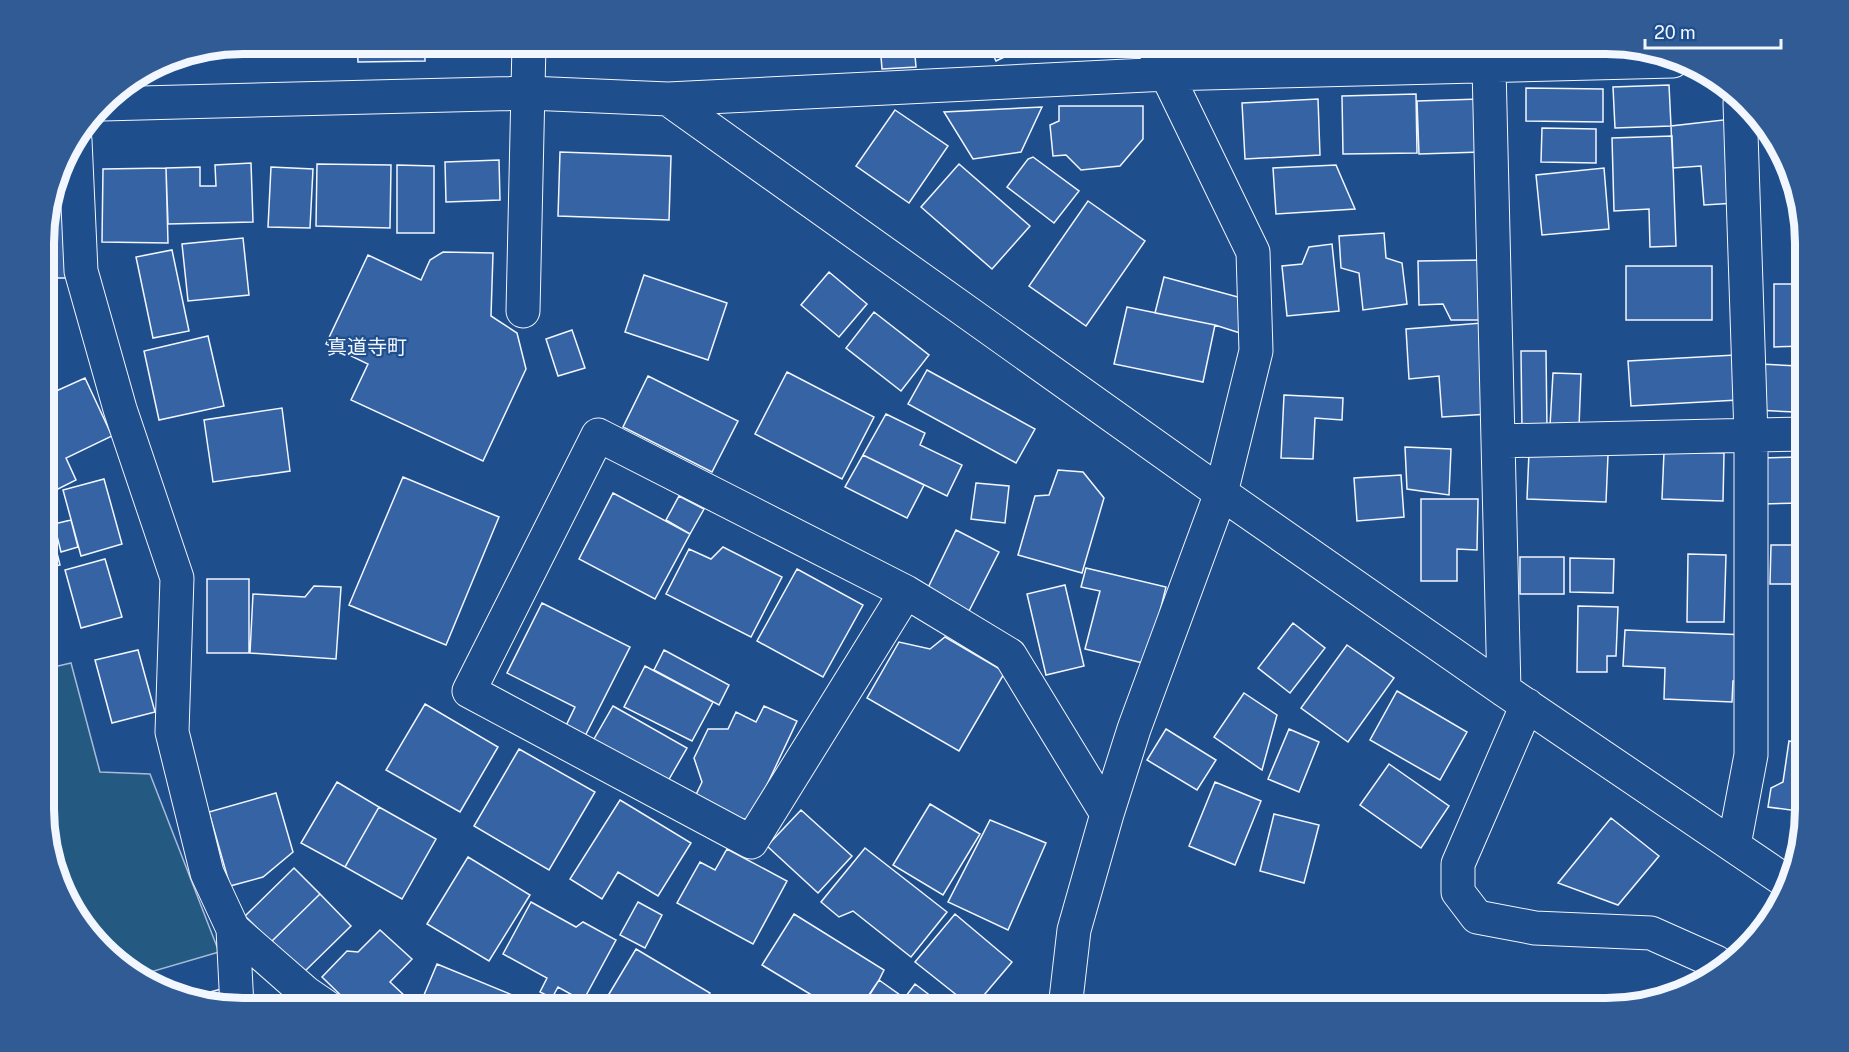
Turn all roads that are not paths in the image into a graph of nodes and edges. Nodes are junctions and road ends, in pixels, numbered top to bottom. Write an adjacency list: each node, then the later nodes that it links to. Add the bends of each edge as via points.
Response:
1 (529, 54): 6 (street)
2 (1157, 54): 5 (street)
3 (1659, 61): 4 (street)
4 (1489, 67): 5 (street); 14 (street)
5 (1167, 74): 7 (street); 15 (street, via 1253,252 1256,351)
6 (529, 93): 7 (street); 8 (street); 11 (street)
7 (668, 99): 15 (street)
8 (115, 104)
9 (1740, 109): 13 (street)
10 (76, 155): 21 (street, via 81,271 120,409 177,578 172,732 207,873)
11 (522, 311)
12 (1795, 434): 13 (street)
13 (1750, 436): 14 (street); 19 (street, via 1751,755)
14 (1498, 441): 17 (street)
15 (1221, 493): 17 (street); 18 (street, via 1134,729)
16 (906, 592): 16 (street, via 751,842 469,691 598,435); 18 (street, via 1010,655)
17 (1516, 697): 19 (street); 22 (street, via 1458,864 1458,892 1477,918 1535,928 1651,933)
18 (1107, 814): 25 (street, via 1074,930)
19 (1734, 845): 20 (street)
20 (1782, 878)
21 (233, 929): 23 (street); 24 (street)
22 (1716, 962)
23 (237, 997)
24 (313, 998)
25 (1066, 998)

